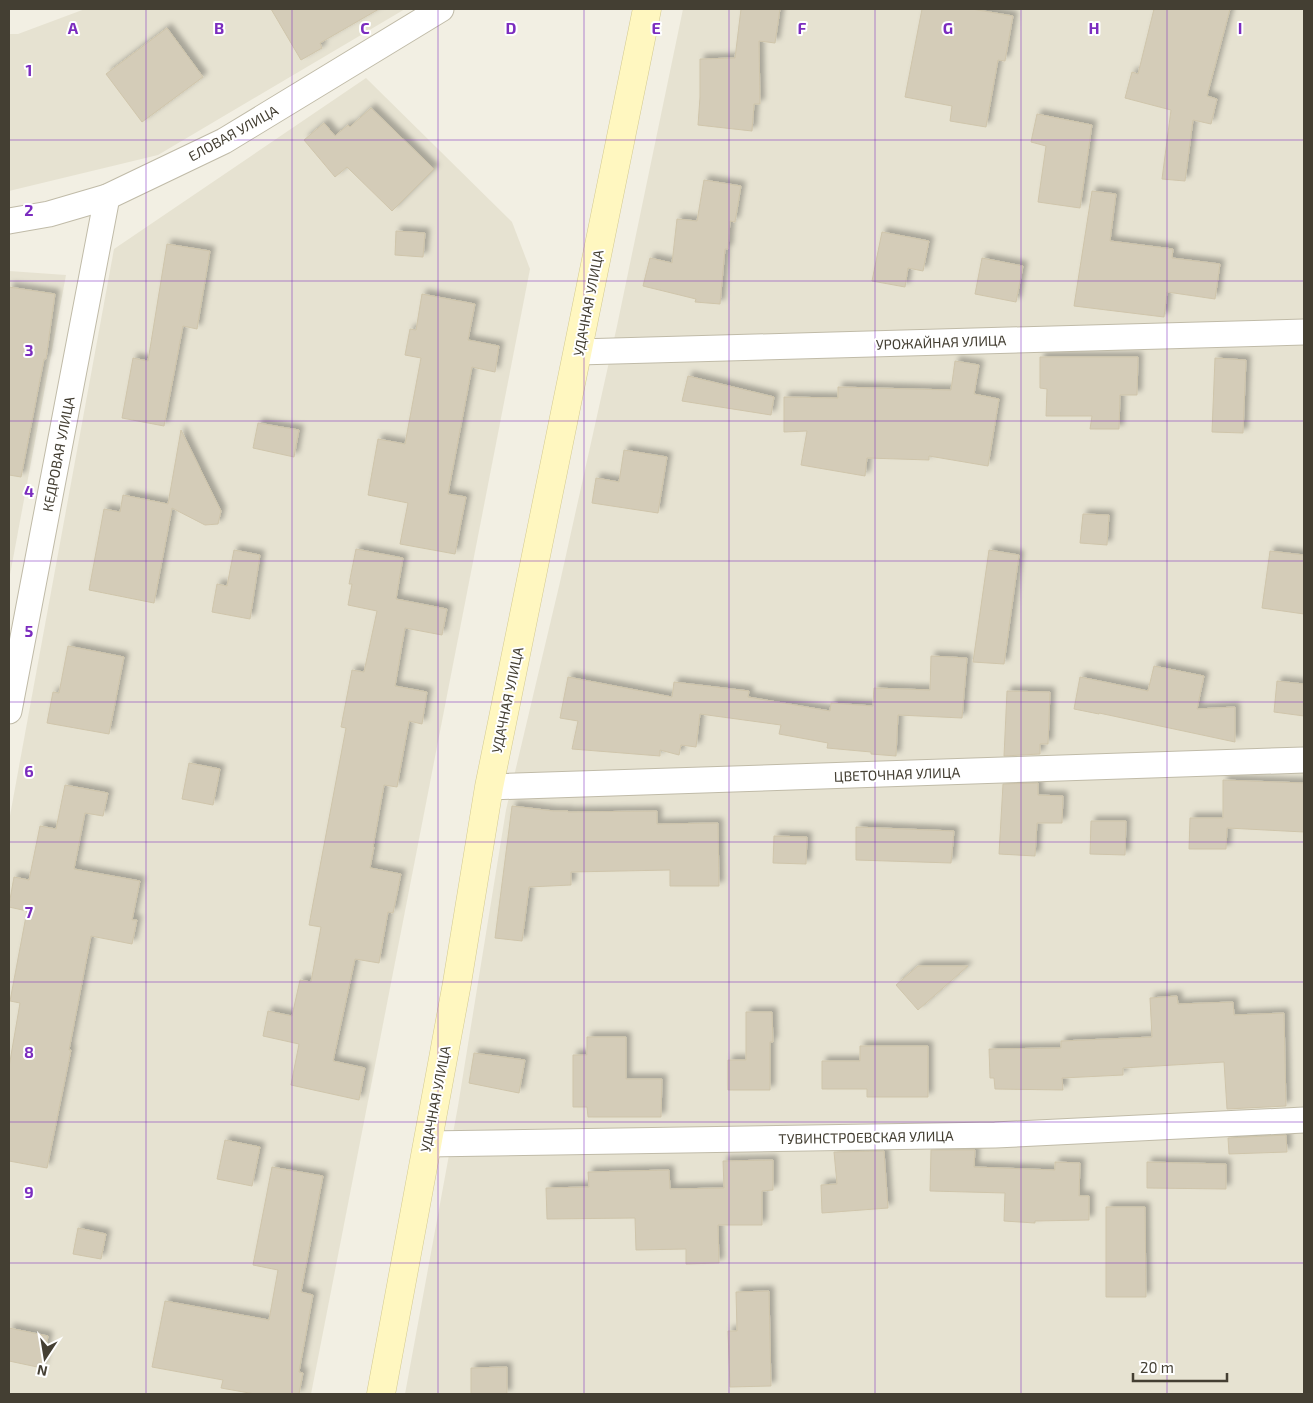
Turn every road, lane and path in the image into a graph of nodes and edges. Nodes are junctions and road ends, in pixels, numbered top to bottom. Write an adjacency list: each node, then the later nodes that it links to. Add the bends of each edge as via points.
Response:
1 (441, 9): 3 (street, ЕЛОВАЯ УЛИЦА, via 224,141)
2 (647, 9): 6 (street, УДАЧНАЯ УЛИЦА)
3 (107, 197): 4 (street, ЕЛОВАЯ УЛИЦА, via 49,214); 7 (street, КЕДРОВАЯ УЛИЦА)
4 (9, 221)
5 (1304, 332): 6 (street, УРОЖАЙНАЯ УЛИЦА)
6 (578, 352): 9 (street, УДАЧНАЯ УЛИЦА)
7 (9, 711)
8 (1304, 760): 9 (street, ЦВЕТОЧНАЯ УЛИЦА)
9 (489, 787): 11 (street, УДАЧНАЯ УЛИЦА)
10 (1304, 1120): 11 (street, ТУВИНСТРОЕВСКАЯ УЛИЦА, via 995,1135)
11 (427, 1144): 12 (street, УДАЧНАЯ УЛИЦА)
12 (381, 1394)

